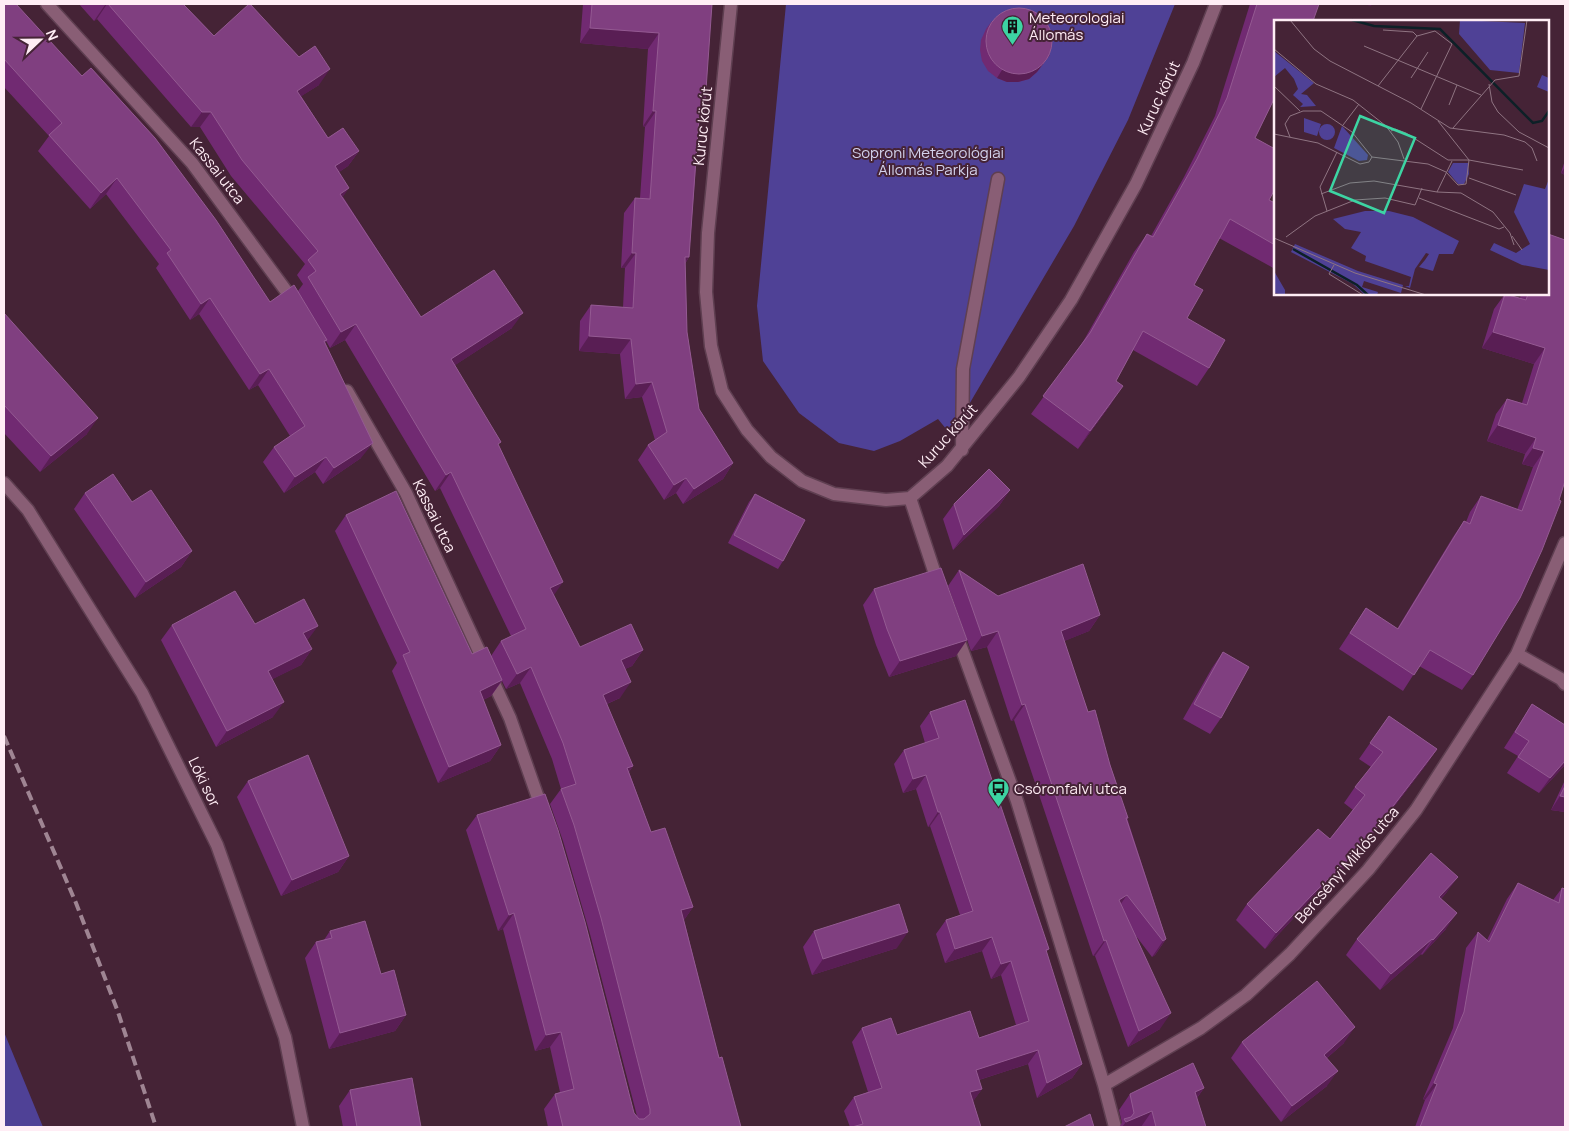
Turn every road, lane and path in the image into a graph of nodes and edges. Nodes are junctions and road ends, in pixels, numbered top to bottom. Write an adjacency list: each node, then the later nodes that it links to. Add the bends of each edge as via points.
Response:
1 (48, 4): 5 (street, Kassai utca, via 192,162)
2 (731, 4): 9 (street, Kuruc körút, via 708,233 706,292 710,346 722,391 747,430 771,457 802,481 834,494 886,500)
3 (1216, 4): 7 (street, Kuruc körút, via 1193,63 1136,184 1071,300 1019,377)
4 (998, 179): 7 (street, via 963,369)
5 (301, 314)
6 (341, 382): 15 (street, Kassai utca, via 406,493 510,718)
7 (962, 450): 9 (street, Kuruc körút)
8 (4, 483): 17 (street, Lóki sor, via 28,510 142,694 217,845 284,1036)
9 (910, 498): 11 (street)
10 (1565, 542): 13 (street, Bercsényi Miklós utca)
11 (942, 594)
12 (952, 621): 16 (street, via 1017,801)
13 (1517, 654): 14 (street); 16 (street, Bercsényi Miklós utca, via 1416,810 1368,870 1290,954 1246,995 1201,1028)
14 (1565, 684)
15 (548, 826)
16 (1104, 1085): 18 (street)
17 (303, 1127)
18 (1115, 1127)

